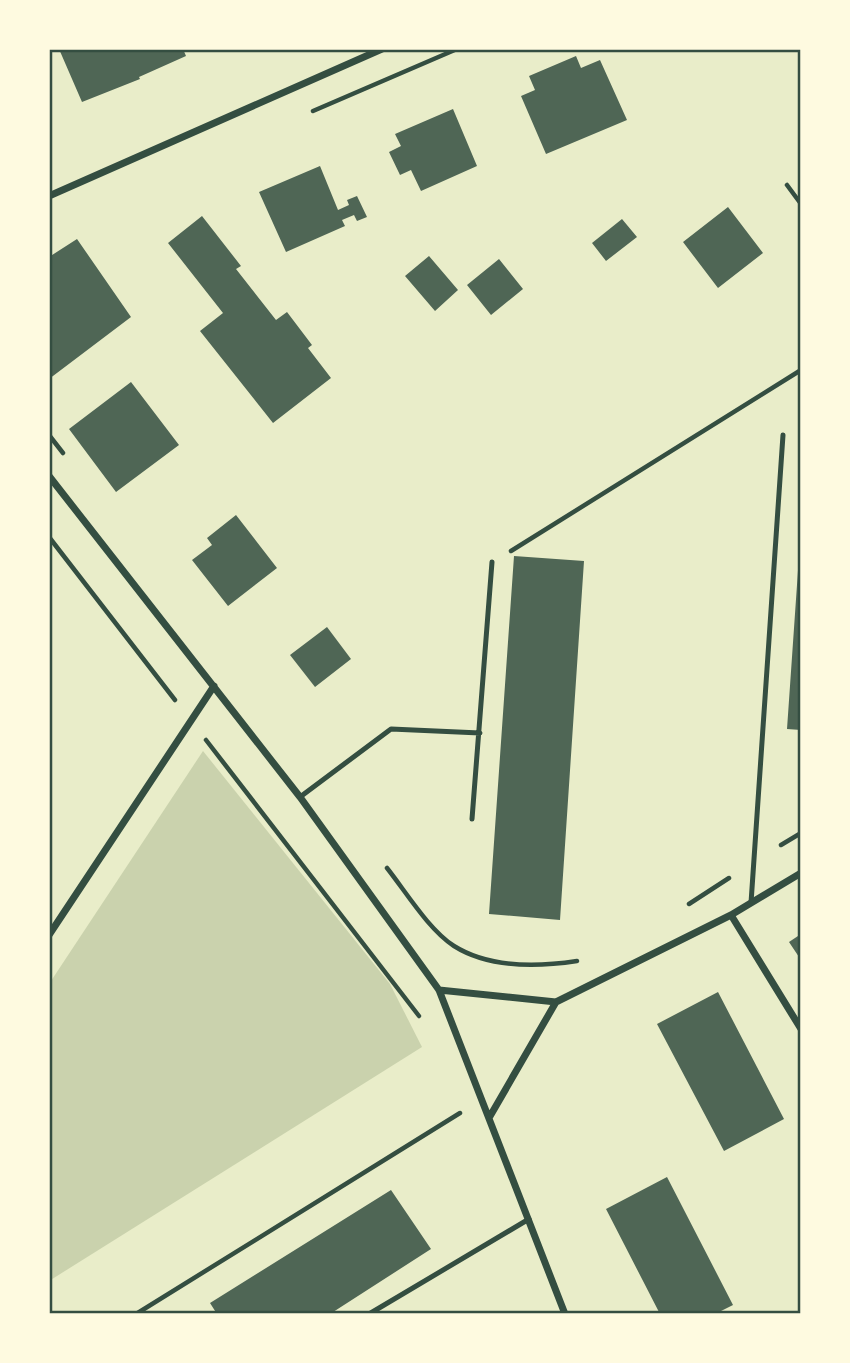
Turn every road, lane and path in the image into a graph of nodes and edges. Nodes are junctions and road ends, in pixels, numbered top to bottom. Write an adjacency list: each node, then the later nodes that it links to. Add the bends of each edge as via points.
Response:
1 (382, 49): 3 (street)
2 (787, 185): 4 (path)
3 (49, 195)
4 (801, 204)
5 (801, 370): 11 (path)
6 (49, 435): 8 (path)
7 (783, 435): 19 (lane)
8 (66, 457)
9 (49, 476): 12 (street)
10 (49, 537): 13 (path)
11 (492, 562): 14 (lane)
12 (214, 686): 13 (street); 15 (street)
13 (192, 721): 24 (street); 28 (path)
14 (480, 733): 15 (lane, via 391,729); 16 (lane)
15 (300, 797): 26 (street)
16 (472, 819)
17 (801, 833): 19 (path)
18 (379, 858): 25 (path, via 455,947 501,962 531,965)
19 (754, 863): 21 (lane); 22 (path)
20 (801, 873): 21 (street)
21 (751, 903): 23 (street)
22 (687, 905)
23 (731, 915): 27 (street); 29 (street)
24 (49, 935)
25 (582, 960)
26 (439, 990): 27 (street); 32 (street)
27 (556, 1002): 32 (street)
28 (425, 1026)
29 (801, 1029)
30 (459, 1101): 31 (path)
31 (463, 1111): 33 (path); 35 (path)
32 (489, 1118): 34 (street)
33 (467, 1123)
34 (529, 1219): 36 (lane); 37 (street)
35 (136, 1314)
36 (369, 1314)
37 (565, 1314)

